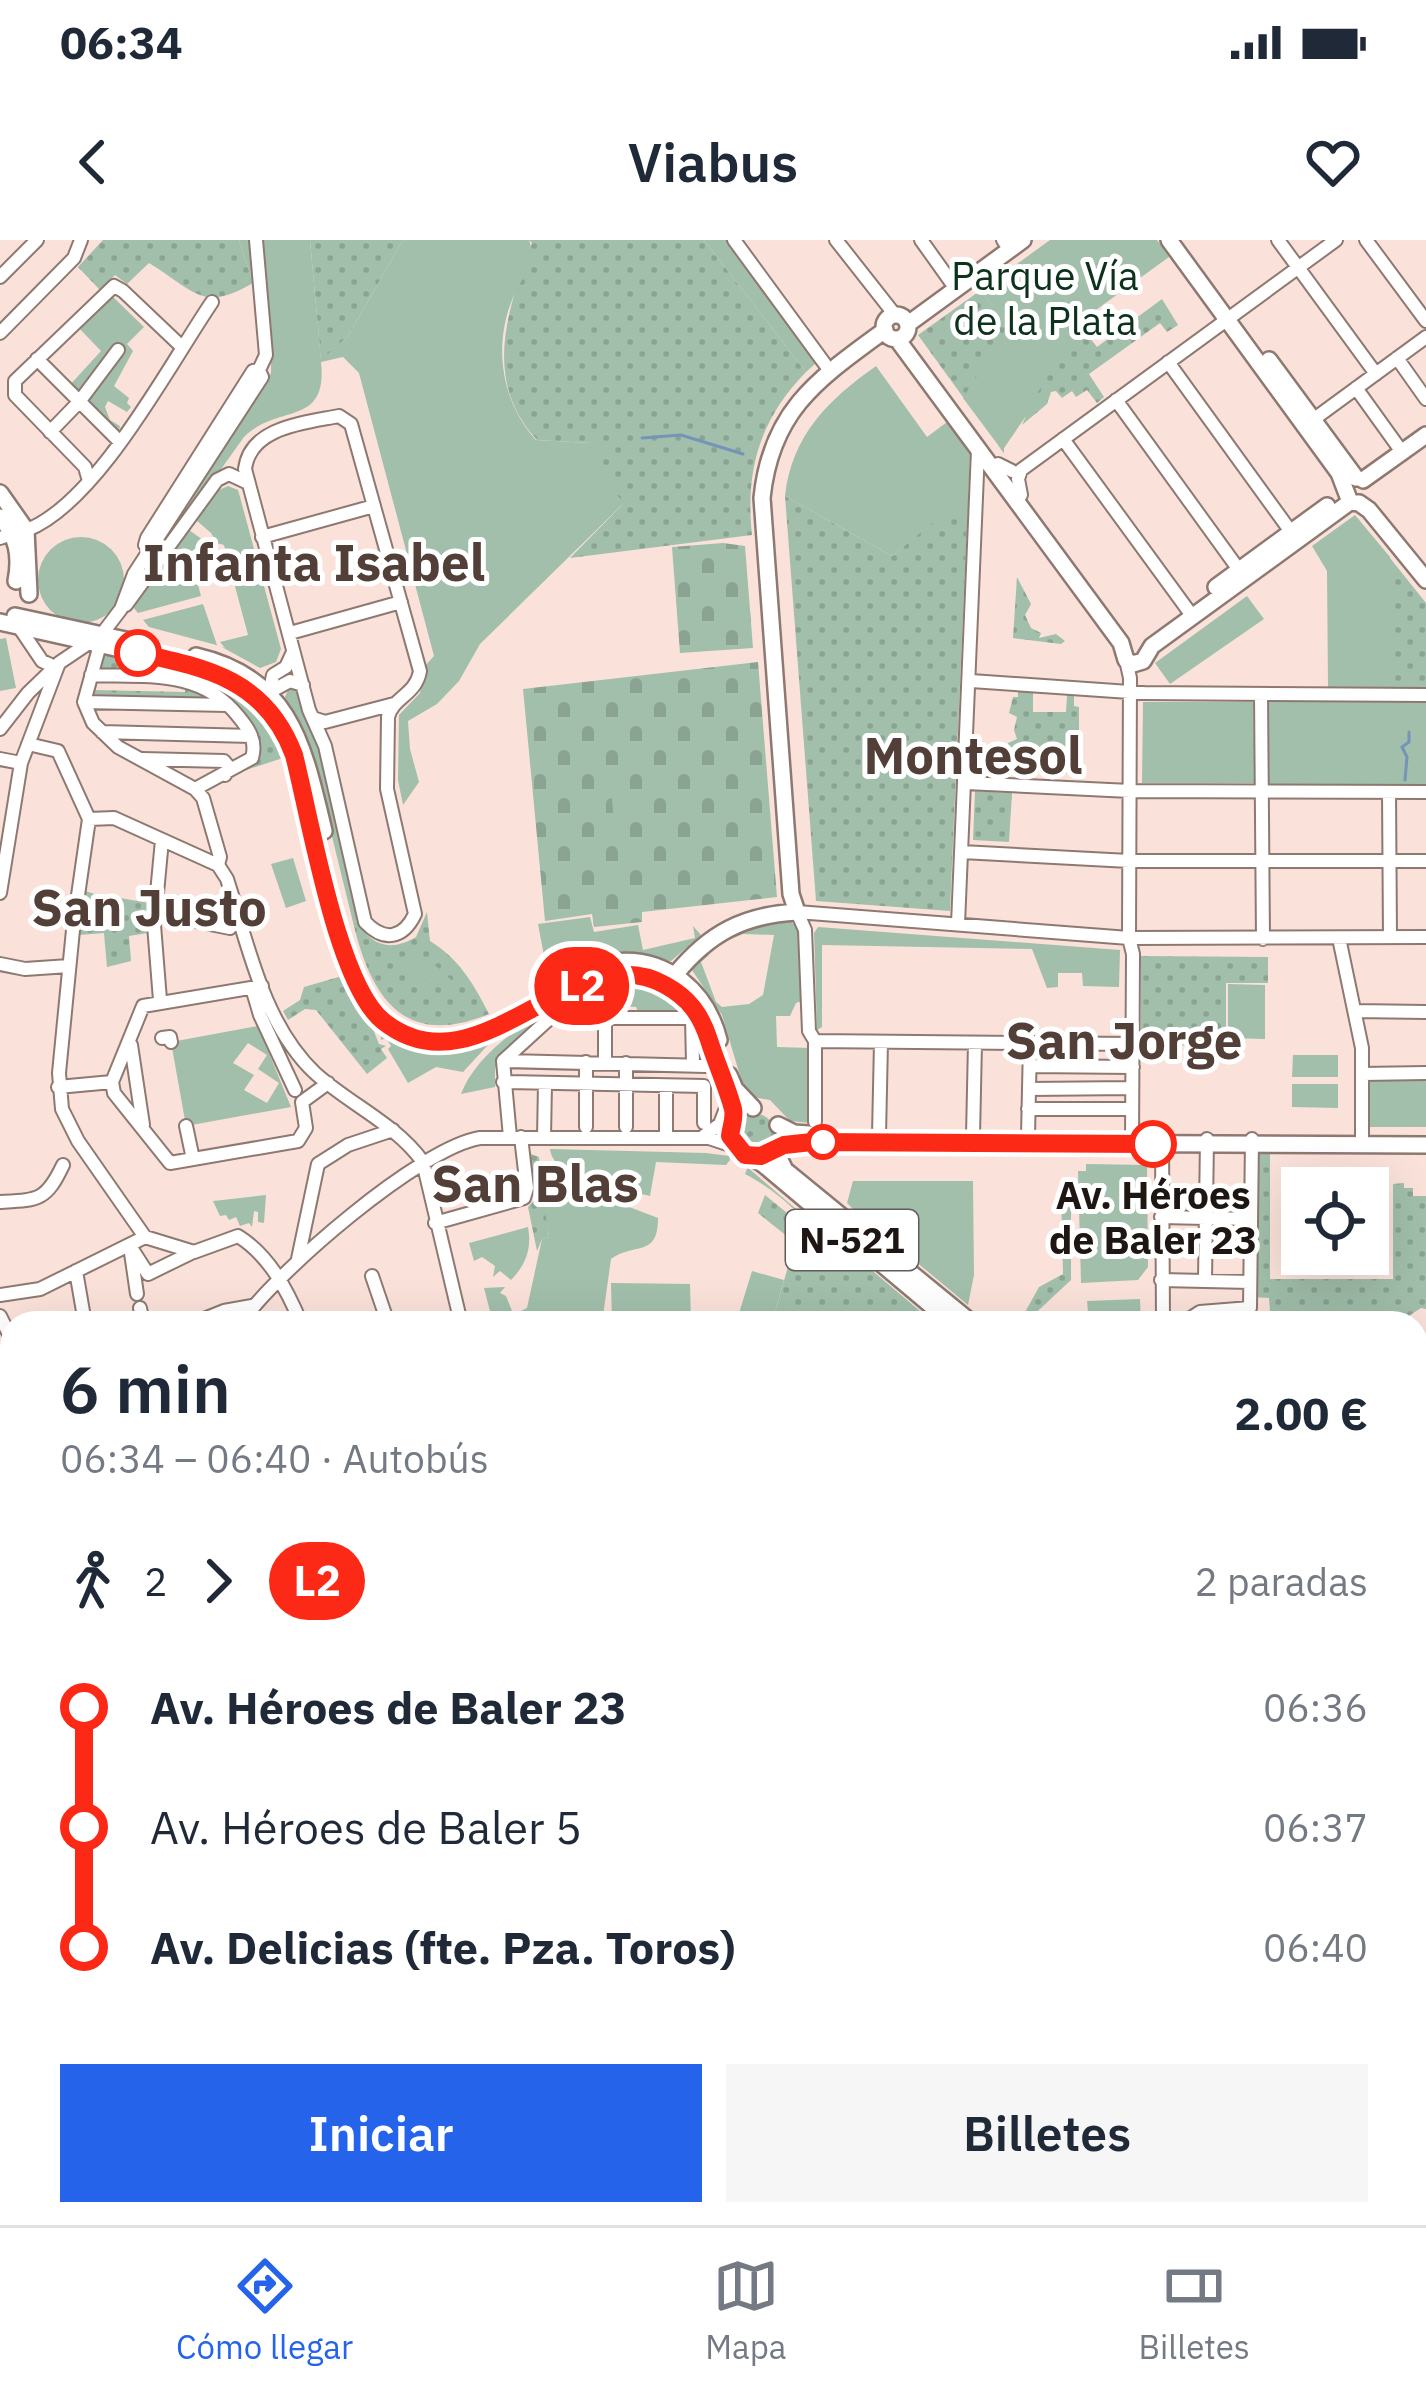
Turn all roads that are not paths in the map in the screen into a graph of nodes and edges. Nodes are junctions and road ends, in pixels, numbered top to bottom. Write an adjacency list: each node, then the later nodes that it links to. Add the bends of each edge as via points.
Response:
1 (37, 240): 15 (street)
2 (256, 240): 58 (street, via 266,355 146,538 150,550)
3 (734, 240): 28 (street)
4 (836, 240): 20 (street)
5 (921, 240): 16 (street)
6 (1023, 240): 20 (main road)
7 (1169, 240): 18 (main road)
8 (1181, 240): 18 (main road)
9 (1277, 240): 14 (street)
10 (1336, 240): 14 (street)
11 (1366, 240): 19 (street)
12 (1006, 241): 16 (main road)
13 (80, 246): 21 (street)
14 (1298, 268): 18 (street); 29 (street)
15 (0, 277)
16 (951, 281): 20 (main road)
17 (212, 302): 23 (street)
18 (1231, 317): 27 (street); 34 (main road)
19 (1426, 321)
20 (895, 324): 28 (main road); 39 (main road); 43 (main road); 105 (main road, via 809,401 774,477)
21 (2, 327)
22 (1426, 337): 25 (street)
23 (182, 347): 26 (street, via 114,286); 38 (street)
24 (118, 350): 33 (street)
25 (1397, 358): 29 (street); 31 (street)
26 (38, 359): 33 (street); 35 (street, via 14,391)
27 (1168, 362): 32 (street); 51 (street)
28 (830, 370): 105 (main road, via 788,414 762,498)
29 (1376, 374): 30 (street)
30 (1356, 388): 34 (street); 41 (street)
31 (1426, 399)
32 (1116, 400): 37 (street); 54 (street)
33 (80, 402): 35 (street); 38 (street)
34 (1308, 423): 45 (main road)
35 (50, 432): 42 (street)
36 (1426, 435): 41 (main road)
37 (1063, 439): 43 (street); 60 (street)
38 (120, 442): 42 (street)
39 (976, 443): 43 (main road); 47 (street)
40 (1426, 447): 45 (main road)
41 (1402, 452): 45 (main road)
42 (92, 467): 50 (street, via 70,500)
43 (1011, 479): 47 (street, via 1004,493); 47 (street, via 986,481); 68 (main road)
44 (246, 482): 48 (street, via 254,444 344,416); 52 (street); 58 (street, via 229,474 217,479)
45 (1357, 490): 51 (main road); 53 (main road); 55 (main road)
46 (0, 493): 50 (main road)
47 (981, 498): 72 (street)
48 (374, 506): 52 (street); 57 (street)
49 (0, 517): 50 (main road)
50 (13, 534): 56 (main road)
51 (1295, 536): 54 (main road)
52 (262, 537): 64 (street)
53 (1426, 566)
54 (1242, 574): 60 (main road)
55 (1426, 580)
56 (15, 587): 62 (main road)
57 (400, 602): 64 (street); 78 (street, via 420,671 410,695)
58 (121, 609): 66 (street)
59 (0, 613): 62 (main road)
60 (1190, 613): 68 (main road)
61 (0, 622): 63 (main road)
62 (49, 622): 65 (street); 66 (main road)
63 (18, 626): 65 (main road); 69 (street, via 42,661)
64 (290, 633): 67 (street)
65 (60, 637): 66 (main road); 69 (street)
66 (98, 640): 69 (street); 70 (main road); 71 (street); 74 (main road, via 215,660)
67 (294, 651): 73 (street); 74 (street)
68 (1132, 657): 72 (street); 75 (street); 92 (street)
69 (59, 662): 81 (street); 85 (street)
70 (205, 667): 74 (street, via 261,693); 84 (main road, via 259,700)
71 (91, 675): 77 (street); 79 (street, via 185,678)
72 (971, 681): 90 (street)
73 (303, 685): 74 (street); 80 (street)
74 (276, 689): 84 (street, via 267,698); 117 (main road, via 304,749 360,976 403,1025 465,1030 614,962)
75 (1261, 694): 76 (street); 93 (street)
76 (1426, 695)
77 (84, 702): 79 (street); 82 (street)
78 (394, 704): 80 (street, via 325,722); 80 (street, via 387,789 415,914 396,936 365,922)
79 (229, 705): 83 (street)
80 (312, 717)
81 (0, 729)
82 (101, 731): 83 (street); 86 (street)
83 (251, 736): 89 (street, via 252,758)
84 (290, 743): 116 (main road, via 347,967 381,1020 413,1037 458,1040)
85 (28, 744): 88 (street); 96 (street, via 58,752)
86 (135, 758): 89 (street, via 224,761); 91 (street)
87 (0, 759): 88 (street)
88 (21, 763): 104 (street)
89 (225, 775): 91 (street)
90 (966, 783): 92 (street); 98 (street)
91 (195, 789): 103 (street, via 206,803)
92 (1130, 791): 93 (street); 101 (street)
93 (1262, 791): 94 (street); 99 (street)
94 (1389, 792): 95 (street); 102 (street)
95 (1426, 792)
96 (89, 819): 97 (street, via 114,818); 115 (street)
97 (162, 840): 103 (street); 106 (street)
98 (962, 852): 101 (street); 107 (street)
99 (1263, 861): 101 (street); 102 (street); 113 (street)
100 (1426, 861): 102 (street)
101 (1129, 862): 110 (street)
102 (1389, 862): 112 (street)
103 (218, 865): 118 (street)
104 (0, 892)
105 (797, 912): 107 (street); 117 (main road, via 725,928); 125 (street)
106 (155, 913): 108 (street); 119 (street)
107 (958, 925): 110 (street)
108 (230, 928)
109 (1426, 937): 112 (street)
110 (1129, 938): 113 (street); 130 (street)
111 (1339, 938): 112 (street); 113 (street); 120 (street)
112 (1390, 938)
113 (1263, 939)
114 (0, 964): 115 (street)
115 (69, 966): 146 (street)
116 (617, 974): 117 (main road); 124 (main road, via 658,980 690,1002)
117 (675, 975): 124 (main road, via 694,998); 150 (main road, via 714,1020)
118 (257, 987): 119 (street); 123 (street)
119 (160, 1000): 127 (street, via 143,1006)
120 (1355, 1011): 121 (street); 138 (street)
121 (1426, 1012)
122 (605, 1018): 124 (street); 131 (street, via 550,1018); 133 (street)
123 (270, 1019): 141 (street); 149 (street)
124 (698, 1019): 134 (street, via 699,1064); 150 (main road)
125 (815, 1041): 126 (street); 154 (street)
126 (881, 1042): 128 (street); 164 (street)
127 (130, 1043): 139 (street); 160 (street)
128 (975, 1043): 129 (street); 165 (street)
129 (1030, 1043): 130 (street); 135 (street)
130 (1133, 1044): 136 (street)
131 (502, 1061): 132 (street); 140 (street)
132 (586, 1062): 133 (street); 143 (street)
133 (605, 1062): 134 (street)
134 (626, 1063): 144 (street)
135 (1030, 1066): 136 (street); 148 (street)
136 (1133, 1067): 147 (street)
137 (1426, 1073): 138 (street)
138 (1362, 1074): 169 (street)
139 (112, 1082): 146 (street); 160 (street)
140 (503, 1082): 142 (street); 162 (street)
141 (328, 1083): 161 (street); 179 (street, via 302,1102 306,1128 298,1141)
142 (545, 1084): 143 (street); 167 (street)
143 (586, 1085): 144 (street); 158 (street)
144 (626, 1085): 145 (street); 159 (street)
145 (666, 1086): 163 (street, via 704,1086); 168 (street)
146 (58, 1087): 188 (street, via 73,1132)
147 (1132, 1088): 148 (street); 153 (street)
148 (1029, 1089): 152 (street)
149 (295, 1090)
150 (732, 1094): 151 (main road); 155 (main road); 163 (street, via 724,1118)
151 (753, 1108): 155 (main road); 156 (main road)
152 (1028, 1109): 153 (street); 166 (street)
153 (1132, 1109): 170 (street)
154 (815, 1122)
155 (732, 1123): 163 (street); 176 (main road)
156 (778, 1125): 164 (main road, via 794,1133); 177 (main road)
157 (186, 1126): 179 (street)
158 (586, 1127)
159 (626, 1127)
160 (143, 1129): 179 (street, via 170,1162)
161 (393, 1130): 180 (street); 191 (street, via 318,1164)
162 (513, 1133): 167 (street); 180 (street, via 470,1139); 187 (street, via 524,1198)
163 (705, 1133): 168 (street); 176 (street)
164 (879, 1135): 165 (main road)
165 (973, 1136): 166 (main road)
166 (1028, 1136): 170 (main road)
167 (544, 1137): 168 (street)
168 (666, 1138)
169 (1362, 1139): 172 (main road); 175 (main road)
170 (1132, 1141): 171 (main road); 173 (main road)
171 (1162, 1141): 174 (main road); 184 (street)
172 (1252, 1142): 174 (main road); 175 (main road); 186 (street)
173 (799, 1143): 177 (main road); 182 (main road, via 788,1160)
174 (1207, 1143): 185 (street)
175 (1426, 1143)
176 (736, 1148): 178 (main road)
177 (774, 1148): 178 (main road); 182 (main road, N-521)
178 (753, 1157): 207 (main road, N-521)
179 (193, 1159)
180 (423, 1162): 187 (street); 191 (street)
181 (63, 1165): 183 (street, via 38,1200)
182 (794, 1177): 208 (main road, N-521)
183 (0, 1202)
184 (1161, 1217): 185 (street); 195 (street)
185 (1207, 1217): 186 (street); 196 (street)
186 (1251, 1219): 197 (street)
187 (435, 1223): 206 (street)
188 (146, 1237): 189 (street); 190 (street)
189 (130, 1246): 190 (street, via 148,1274); 192 (street); 200 (street)
190 (194, 1252): 194 (street, via 238,1236)
191 (298, 1259): 194 (street)
192 (79, 1269): 198 (street, via 40,1289); 201 (street)
193 (372, 1276): 205 (street)
194 (279, 1278): 199 (street); 204 (street)
195 (1161, 1280): 196 (street); 209 (street)
196 (1205, 1280): 197 (street)
197 (1250, 1282): 210 (street, via 1246,1310)
198 (0, 1295)
199 (252, 1306): 202 (street); 203 (street)
200 (140, 1308)
201 (84, 1311)
202 (227, 1311)
203 (249, 1311)
204 (295, 1311)
205 (384, 1311)
206 (458, 1311)
207 (938, 1311)
208 (957, 1311)
209 (1162, 1311)
210 (1223, 1311)

